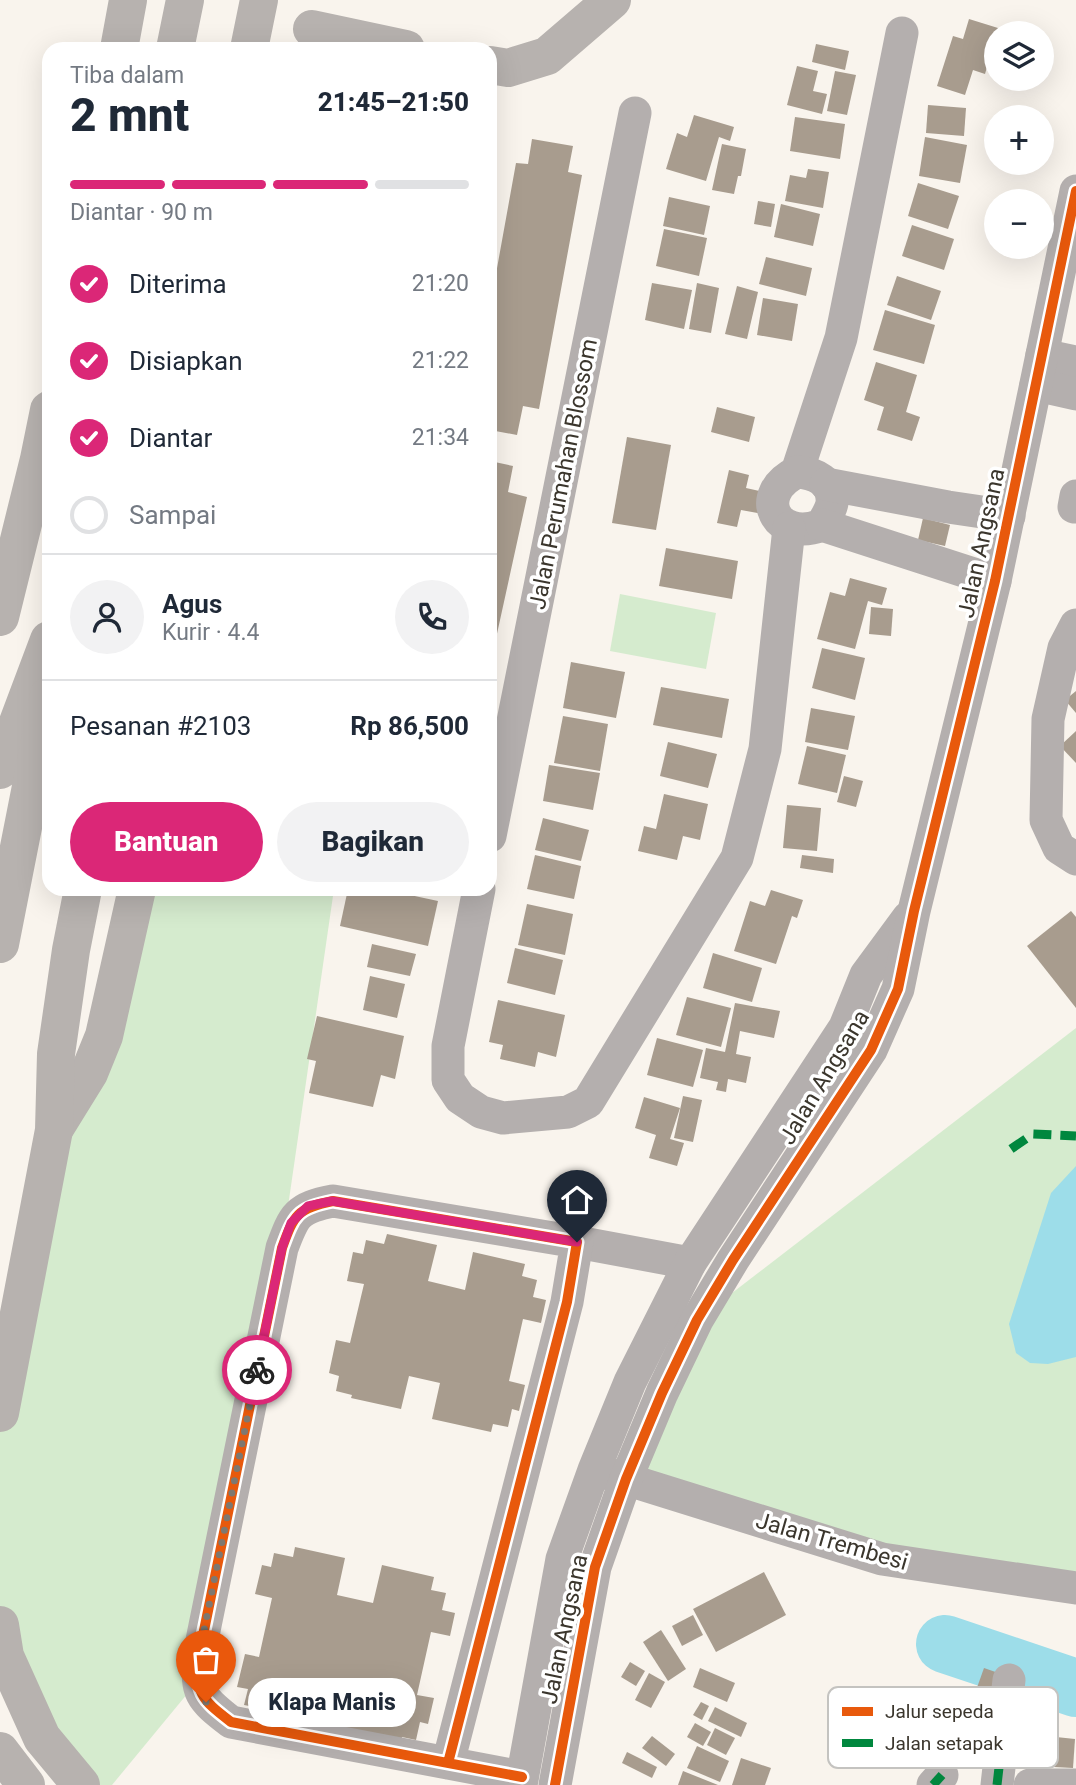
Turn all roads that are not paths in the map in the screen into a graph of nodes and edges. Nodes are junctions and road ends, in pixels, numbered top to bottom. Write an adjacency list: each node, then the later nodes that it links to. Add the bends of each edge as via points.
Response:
1 (185, 0): 8 (main road)
2 (258, 0): 9 (main road)
3 (612, 0): 11 (main road, via 547,56 508,68)
4 (117, 2): 7 (main road)
5 (313, 26): 10 (main road)
6 (902, 33): 18 (street)
7 (119, 42)
8 (176, 42)
9 (250, 42)
10 (377, 42)
11 (497, 66)
12 (635, 113): 28 (street, Jalan Perumahan Blossom)
13 (1076, 191): 15 (street, Jalan Angsana)
14 (1076, 362): 15 (street)
15 (1039, 370): 16 (street); 19 (street, Jalan Angsana)
16 (1076, 394)
17 (42, 444): 23 (main road)
18 (812, 478): 19 (street); 20 (street, via 832,503); 21 (street, via 784,478 775,490 772,505)
19 (1009, 516): 22 (street, Jalan Angsana)
20 (822, 525): 21 (street, via 808,531); 22 (street)
21 (789, 528): 32 (street, via 765,749 737,858 588,1102 568,1112 503,1118 481,1112 460,1098 448,1080 448,1046)
22 (995, 581): 33 (street, Jalan Angsana)
23 (0, 617)
24 (1076, 625): 29 (street, via 1064,648 1048,719 1046,820 1059,848)
25 (42, 659): 27 (main road)
26 (42, 731): 34 (main road)
27 (0, 770)
28 (497, 801)
29 (1076, 859)
30 (82, 896): 35 (main road, via 56,1054)
31 (135, 896): 35 (main road, via 104,1035 89,1073)
32 (478, 896)
33 (914, 911): 37 (street, Jalan Angsana, via 866,975 845,1027); 40 (street, Jalan Angsana, via 898,989 876,1042 697,1320)
34 (0, 944)
35 (54, 1130): 38 (main road)
36 (577, 1242): 37 (street); 46 (street, via 563,1316); 46 (street, via 332,1201 308,1206 291,1223 282,1248 197,1682 206,1702 231,1721)
37 (690, 1263): 39 (street, Jalan Angsana, via 630,1382)
38 (0, 1413)
39 (594, 1470): 40 (street, Jalan Trembesi); 47 (street, Jalan Angsana, via 562,1559)
40 (626, 1479): 41 (street, Jalan Trembesi, via 882,1559); 50 (street, Jalan Angsana, via 595,1567)
41 (1076, 1588)
42 (0, 1625): 49 (main road, via 5,1656 42,1738)
43 (1009, 1680): 44 (street)
44 (1008, 1687)
45 (0, 1751): 48 (main road)
46 (449, 1763): 47 (street)
47 (521, 1781)
48 (26, 1785)
49 (81, 1785)
50 (555, 1785)
51 (1030, 1785): 52 (street)
52 (1074, 1785)

